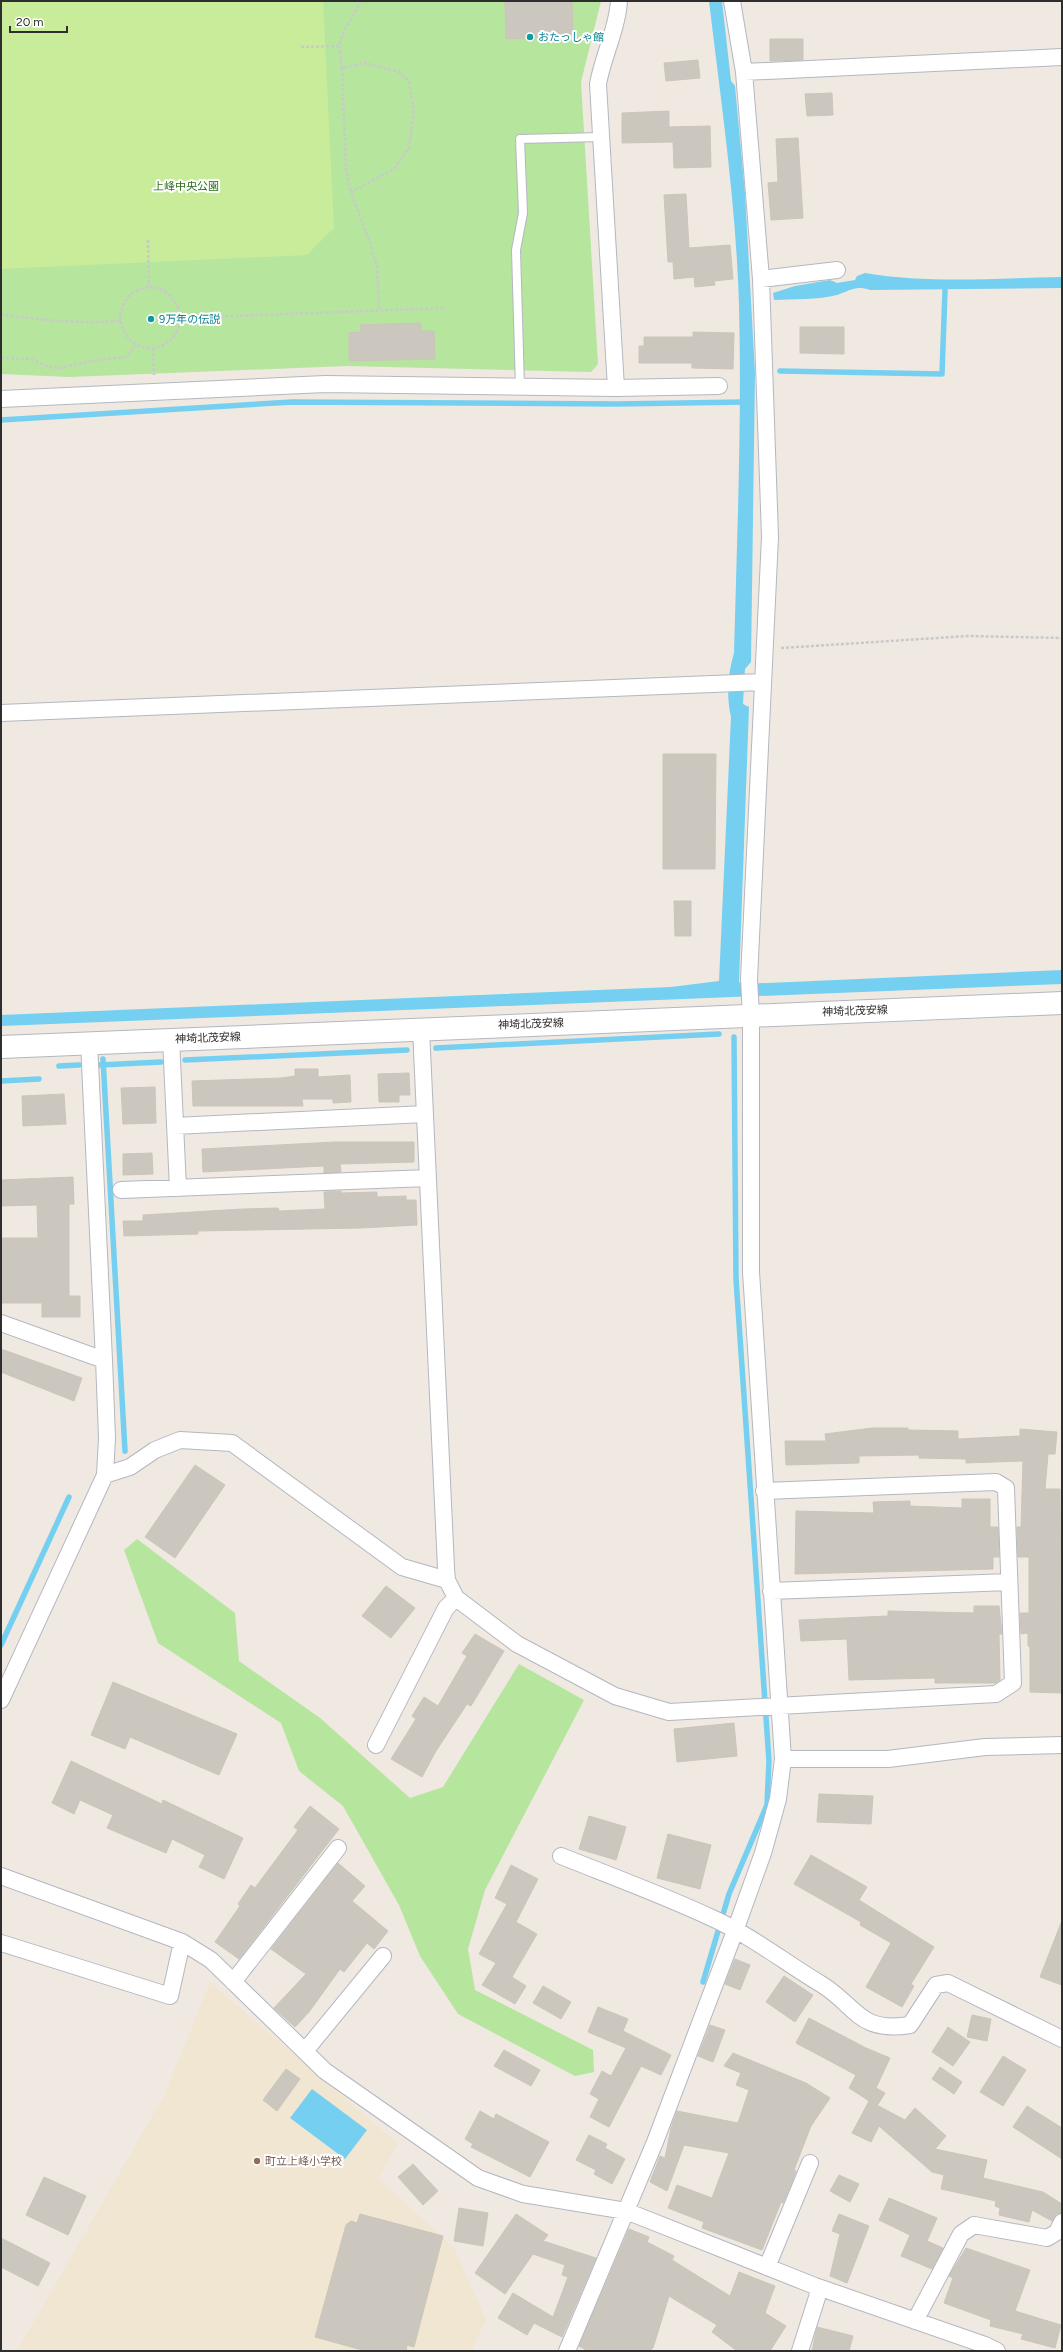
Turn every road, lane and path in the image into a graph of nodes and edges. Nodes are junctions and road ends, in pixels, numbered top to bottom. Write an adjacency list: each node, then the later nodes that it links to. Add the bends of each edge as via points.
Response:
1 (361, 1): 4 (path, via 344,31)
2 (619, 1): 9 (street, via 618,17 601,63 598,84)
3 (732, 1): 8 (street)
4 (339, 46): 5 (path); 7 (path)
5 (301, 47)
6 (1062, 57): 8 (street)
7 (342, 68): 10 (path, via 346,169); 10 (path, via 366,63 399,72 409,81 414,110 409,148 394,169)
8 (744, 72): 13 (street)
9 (601, 137): 24 (lane, via 520,139 522,213 516,250); 25 (street)
10 (351, 192): 16 (path, via 377,267)
11 (148, 240): 14 (path)
12 (837, 270): 13 (street)
13 (761, 279): 29 (street, via 770,537)
14 (149, 287): 18 (path, via 159,288 175,299); 19 (path, via 130,294 120,311)
15 (445, 308): 16 (path)
16 (379, 310): 18 (path)
17 (1, 314): 19 (path, via 26,319)
18 (181, 318): 21 (path, via 176,335 162,346)
19 (120, 321): 20 (path, via 122,331)
20 (136, 345): 21 (path); 22 (path, via 126,357 61,368 49,367 31,360)
21 (153, 348): 26 (path)
22 (1, 358)
23 (719, 386): 25 (street)
24 (520, 387): 25 (street); 26 (street, via 325,384)
25 (616, 388)
26 (155, 392): 27 (street)
27 (1, 399)
28 (1062, 638): 29 (path, via 968,636)
29 (765, 649): 30 (street)
30 (762, 682): 31 (street); 33 (street, via 749,979)
31 (1, 713)
32 (1062, 1003): 33 (main road, 神埼北茂安線)
33 (750, 1007): 34 (main road, 神埼北茂安線); 46 (street, via 751,1272)
34 (421, 1029): 35 (main road, 神埼北茂安線); 38 (street)
35 (171, 1039): 36 (main road, 神埼北茂安線); 39 (street)
36 (89, 1042): 37 (main road, 神埼北茂安線); 44 (street)
37 (1, 1047)
38 (425, 1114): 39 (street); 40 (street)
39 (175, 1126): 41 (street)
40 (428, 1178): 41 (street); 47 (street)
41 (178, 1188): 42 (street)
42 (121, 1190)
43 (1, 1324): 44 (street)
44 (104, 1360): 45 (street, via 107,1438)
45 (105, 1474): 47 (street, via 130,1467 155,1450 180,1440 232,1443 402,1567); 51 (street)
46 (764, 1491): 48 (street, via 996,1482 1006,1488); 49 (street)
47 (447, 1580): 50 (street)
48 (1009, 1582): 49 (street); 52 (street, via 1013,1683 996,1694)
49 (771, 1591): 52 (street)
50 (456, 1598): 52 (street, via 517,1644 615,1696 669,1712); 53 (street, via 446,1608)
51 (1, 1700)
52 (779, 1705): 55 (street)
53 (376, 1745)
54 (1062, 1745): 55 (street, via 985,1747 888,1759)
55 (783, 1759): 59 (street, via 778,1799 763,1852)
56 (338, 1848): 63 (street)
57 (560, 1856): 59 (street, via 714,1918)
58 (1, 1876): 60 (street)
59 (735, 1931): 64 (street, via 831,1990 858,2016 875,2024 892,2028 910,2025 936,1985 948,1983); 67 (street)
60 (182, 1942): 61 (street, via 170,1996); 63 (street, via 211,1960)
61 (1, 1943)
62 (383, 1956): 65 (street)
63 (233, 1982): 65 (street)
64 (1062, 2039)
65 (305, 2052): 67 (street, via 325,2071 478,2178 523,2194)
66 (810, 2162): 69 (street)
67 (626, 2211): 69 (street); 72 (street)
68 (1062, 2222): 71 (street, via 1057,2232 1047,2238 974,2225 961,2234)
69 (767, 2267): 70 (street)
70 (820, 2288): 71 (street); 73 (street)
71 (915, 2321): 74 (street)
72 (567, 2351)
73 (800, 2351)
74 (997, 2351)

